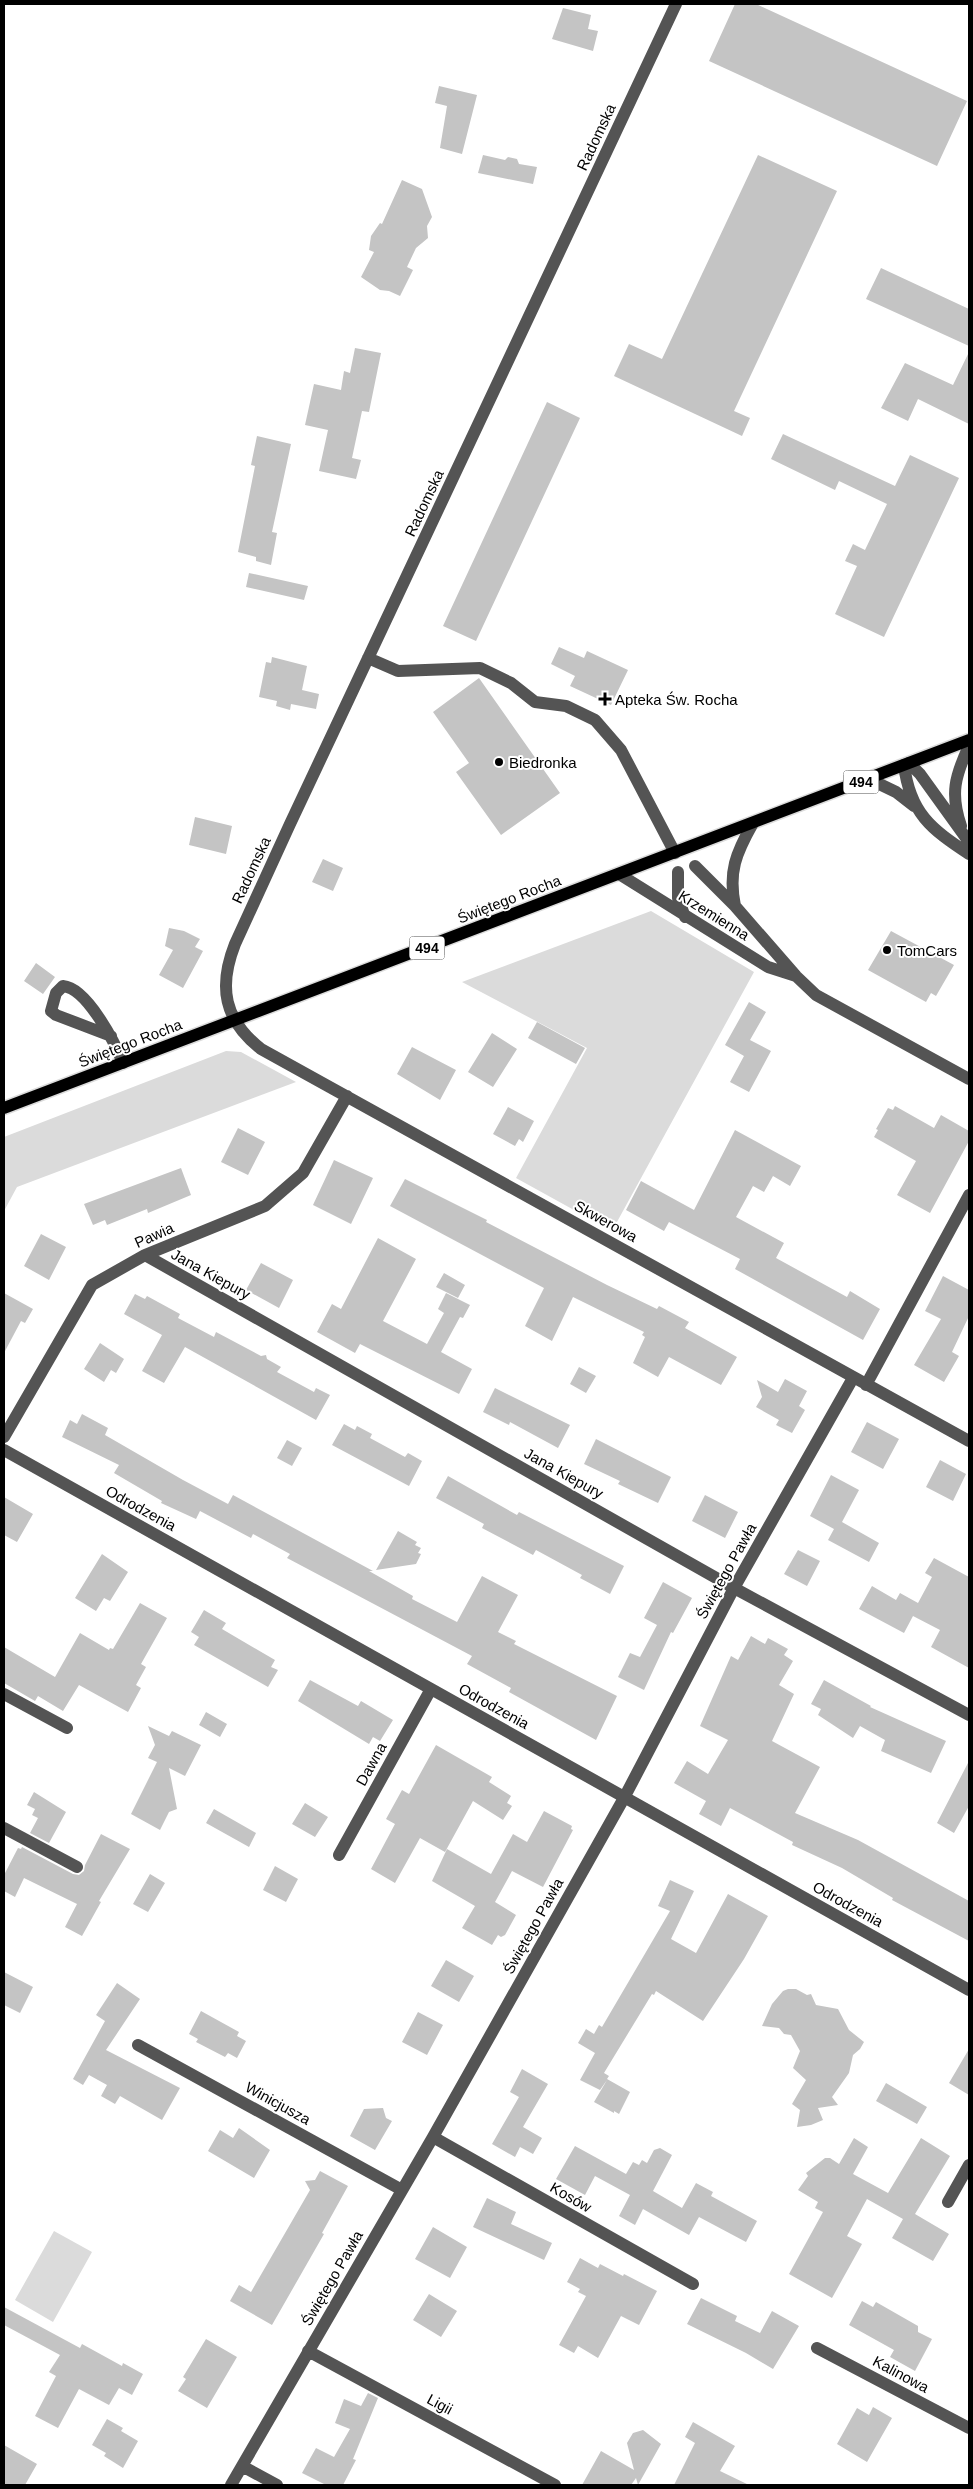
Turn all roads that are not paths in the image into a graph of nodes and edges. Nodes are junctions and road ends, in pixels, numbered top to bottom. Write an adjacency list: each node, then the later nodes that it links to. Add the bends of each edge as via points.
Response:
1 (676, 4): 2 (street, Radomska)
2 (368, 658): 10 (street, via 398,671 480,668 511,683 535,702 566,706 595,720 621,750); 18 (street, Radomska, via 227,964 225,984)
3 (969, 740): 5 (main road, Świętego Rocha / 494)
4 (969, 746): 9 (street, via 954,792)
5 (907, 764): 6 (main road, Świętego Rocha / 494); 7 (street, via 909,793); 9 (street, via 920,774)
6 (869, 779): 7 (street, via 896,792); 8 (main road, Świętego Rocha / 494)
7 (914, 806): 11 (street, via 940,833)
8 (753, 824): 10 (main road, Świętego Rocha / 494); 15 (street, Krzemienna, via 733,866 731,887)
9 (966, 839)
10 (675, 853): 14 (main road, Świętego Rocha / 494)
11 (969, 854)
12 (696, 866): 15 (street)
13 (678, 872): 16 (street, via 678,898)
14 (619, 874): 16 (street, Krzemienna); 18 (main road, Świętego Rocha / 494)
15 (735, 906): 17 (street, Krzemienna)
16 (685, 917): 17 (street, Krzemienna, via 768,967)
17 (796, 976): 21 (street, Krzemienna, via 816,995)
18 (234, 1021): 20 (main road, Świętego Rocha / 494); 22 (street, Skwerowa, via 261,1049)
19 (111, 1036): 19 (street, via 102,1020 69,987 63,986 56,993 51,1011 56,1015); 20 (street)
20 (123, 1063): 23 (main road, Świętego Rocha / 494)
21 (969, 1079)
22 (347, 1096): 25 (street, Pawia, via 303,1173 265,1206); 26 (street, Skwerowa)
23 (4, 1108)
24 (969, 1195): 27 (street)
25 (145, 1255): 28 (street, Pawia, via 92,1285); 31 (street, Jana Kiepury)
26 (853, 1378): 27 (street, Skwerowa); 31 (street, Świętego Pawła)
27 (866, 1385): 29 (street, Skwerowa)
28 (4, 1437)
29 (969, 1442)
30 (4, 1450): 32 (street, Odrodzenia)
31 (734, 1588): 34 (street, Jana Kiepury); 36 (street, Świętego Pawła)
32 (431, 1690): 36 (street, Odrodzenia); 38 (street, Dawna)
33 (4, 1694): 35 (street)
34 (969, 1715)
35 (67, 1728)
36 (624, 1798): 40 (street, Odrodzenia); 42 (street, Świętego Pawła)
37 (4, 1828): 39 (street)
38 (339, 1855)
39 (77, 1867)
40 (969, 1990)
41 (138, 2045): 44 (street, Winicjusza)
42 (433, 2137): 44 (street, Świętego Pawła); 46 (street, Kosów)
43 (969, 2165): 45 (street)
44 (402, 2190): 48 (street, Świętego Pawła)
45 (948, 2202)
46 (693, 2284)
47 (817, 2348): 49 (street, Kalinowa)
48 (308, 2352): 50 (street, Świętego Pawła); 53 (street, Ligii)
49 (969, 2428)
50 (242, 2466): 51 (street, Świętego Pawła); 52 (street)
51 (231, 2485)
52 (277, 2485)
53 (556, 2485)

